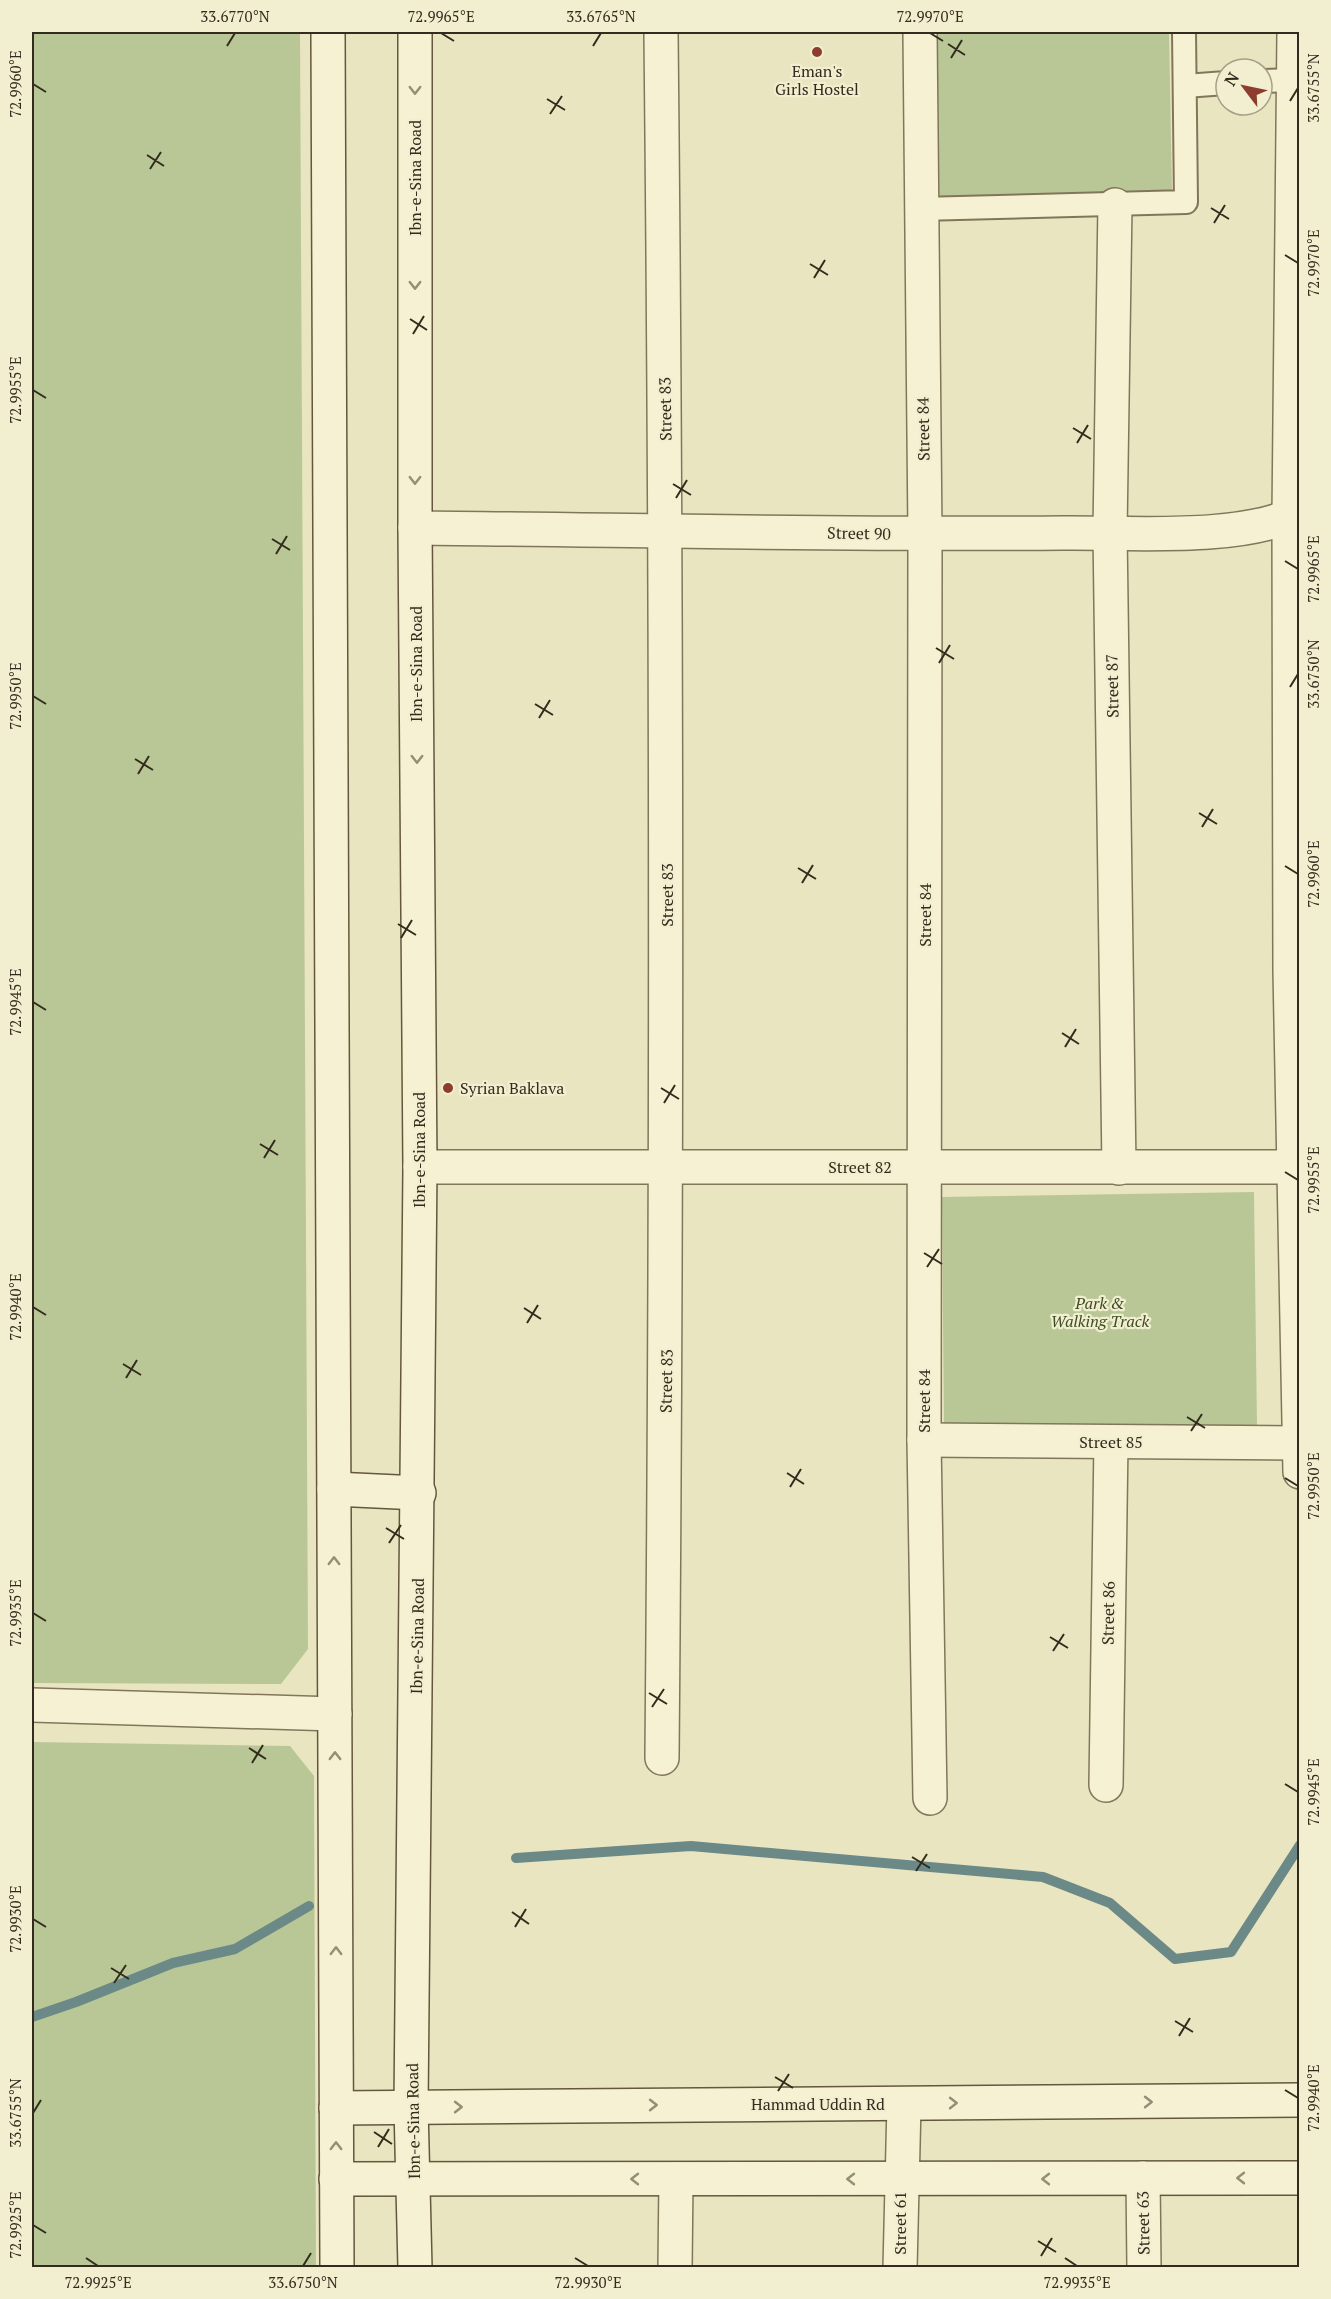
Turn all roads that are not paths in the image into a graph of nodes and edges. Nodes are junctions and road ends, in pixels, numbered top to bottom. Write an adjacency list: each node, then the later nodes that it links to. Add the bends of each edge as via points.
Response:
1 (328, 32): 26 (street)
2 (415, 32): 13 (street, Ibn-e-Sina Road, one-way to 13)
3 (661, 32): 14 (street, Street 83)
4 (920, 32): 11 (street, Street 84)
5 (1184, 32): 9 (lane)
6 (1294, 32): 7 (street)
7 (1285, 80): 12 (street)
8 (1214, 84): 9 (lane)
9 (1185, 86): 10 (lane, via 1186,202)
10 (1116, 205): 11 (lane); 15 (street, Street 87)
11 (920, 209): 16 (street, Street 84)
12 (1294, 514): 15 (street, Street 90, via 1228,531); 17 (street)
13 (415, 528): 14 (street, Street 90); 18 (street, Ibn-e-Sina Road, one-way to 18)
14 (666, 530): 16 (street, Street 90); 19 (street, Street 83)
15 (1110, 532): 16 (street, Street 90); 22 (street, Street 87)
16 (925, 534): 20 (street, Street 84)
17 (1295, 971): 21 (street)
18 (420, 1167): 19 (street, Street 82); 27 (street, Ibn-e-Sina Road)
19 (667, 1167): 20 (street, Street 82); 30 (street, Street 83)
20 (925, 1167): 22 (street, Street 82); 23 (street, Street 84)
21 (1296, 1167): 22 (street, Street 82); 25 (street)
22 (1119, 1168)
23 (924, 1440): 24 (street, Street 85); 32 (street, Street 84)
24 (1111, 1442): 25 (street, Street 85); 31 (street, Street 86)
25 (1299, 1457)
26 (334, 1490): 27 (street); 29 (street, one-way to 26)
27 (419, 1493): 35 (street, Ibn-e-Sina Road)
28 (32, 1705): 29 (street)
29 (335, 1714): 36 (street, one-way to 29)
30 (662, 1758)
31 (1106, 1785)
32 (930, 1798)
33 (1299, 2100): 34 (street, Hammad Uddin Rd, one-way to 33)
34 (904, 2104): 35 (street, Hammad Uddin Rd, one-way to 34); 42 (street, Street 61)
35 (411, 2107): 36 (street, Hammad Uddin Rd); 40 (street, Ibn-e-Sina Road)
36 (336, 2108): 39 (street, one-way to 36)
37 (1143, 2178): 38 (street, one-way to 37); 42 (street, one-way to 42); 47 (street, Street 63)
38 (1299, 2178)
39 (336, 2179): 40 (street); 43 (street)
40 (415, 2179): 41 (street, one-way to 40); 44 (street, Ibn-e-Sina Road)
41 (676, 2179): 42 (street, one-way to 41); 45 (street)
42 (901, 2179): 46 (street, Street 61)
43 (336, 2268)
44 (415, 2268)
45 (675, 2268)
46 (900, 2268)
47 (1144, 2268)

